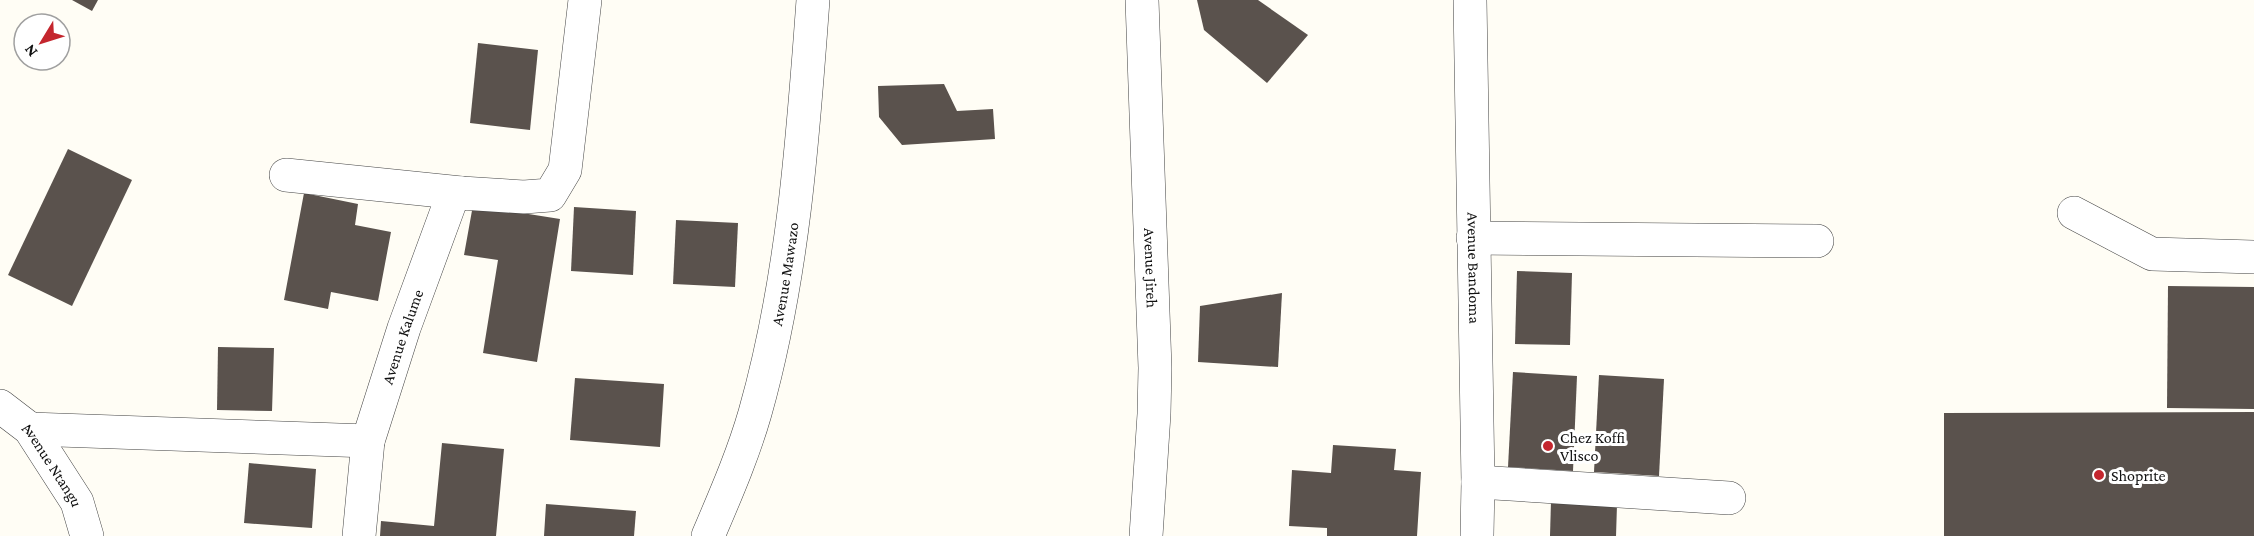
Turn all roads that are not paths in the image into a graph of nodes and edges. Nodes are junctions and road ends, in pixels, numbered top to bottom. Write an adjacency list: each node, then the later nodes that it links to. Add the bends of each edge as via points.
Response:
1 (585, 0): 6 (street, via 565,170 550,195)
2 (813, 0): 18 (street, Avenue Mawazo, via 795,215 771,351 735,474)
3 (1142, 0): 19 (street, Avenue Jireh, via 1155,368)
4 (1470, 0): 8 (street, Avenue Bandoma)
5 (286, 175): 6 (street)
6 (461, 193): 13 (street, Avenue Kalume, via 451,200)
7 (2074, 213): 10 (street, via 2152,254)
8 (1473, 238): 9 (street); 14 (street, Avenue Bandoma)
9 (1817, 241)
10 (2254, 257)
11 (0, 406): 12 (street, Avenue Ntangu)
12 (30, 429): 13 (street); 16 (street, Avenue Ntangu, via 77,502)
13 (368, 441): 17 (street, Avenue Kalume)
14 (1478, 482): 15 (street); 20 (street, Avenue Bandoma)
15 (1729, 498)
16 (87, 536)
17 (359, 536)
18 (708, 536)
19 (1146, 536)
20 (1477, 536)

